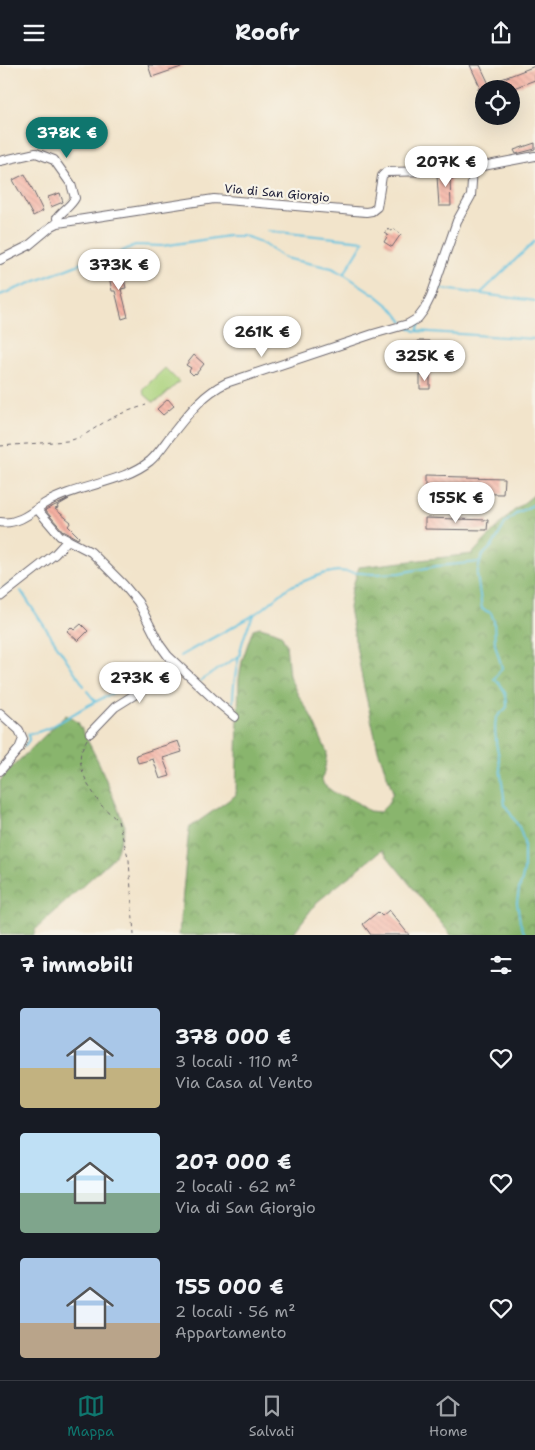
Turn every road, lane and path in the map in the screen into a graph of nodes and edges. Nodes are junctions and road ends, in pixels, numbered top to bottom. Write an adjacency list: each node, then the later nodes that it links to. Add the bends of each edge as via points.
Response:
1 (535, 156): 3 (street, Via di San Giorgio)
2 (0, 161): 4 (street, via 36,153 54,161 71,184 75,198 62,211)
3 (473, 168): 4 (street, Via di San Giorgio, via 386,172 382,175 378,205 369,211 214,199); 8 (street, via 471,195 457,221 428,303 418,318 226,383 197,403 155,456 143,466 63,495)
4 (58, 223): 5 (street, Via di San Giorgio, via 28,246)
5 (0, 260)
6 (146, 405): 7 (path, via 112,418 75,439)
7 (0, 445)
8 (37, 509): 9 (street, via 13,522); 10 (street, via 55,531)
9 (0, 521)
10 (68, 540): 11 (street); 12 (street, via 93,554 128,588 160,645)
11 (0, 597)
12 (179, 667): 14 (street); 15 (street, via 119,704)
13 (0, 713): 16 (street, via 19,730 23,739 19,749)
14 (235, 717)
15 (90, 733): 17 (path, via 80,760 94,795 118,821 129,860)
16 (0, 771)
17 (134, 935)

